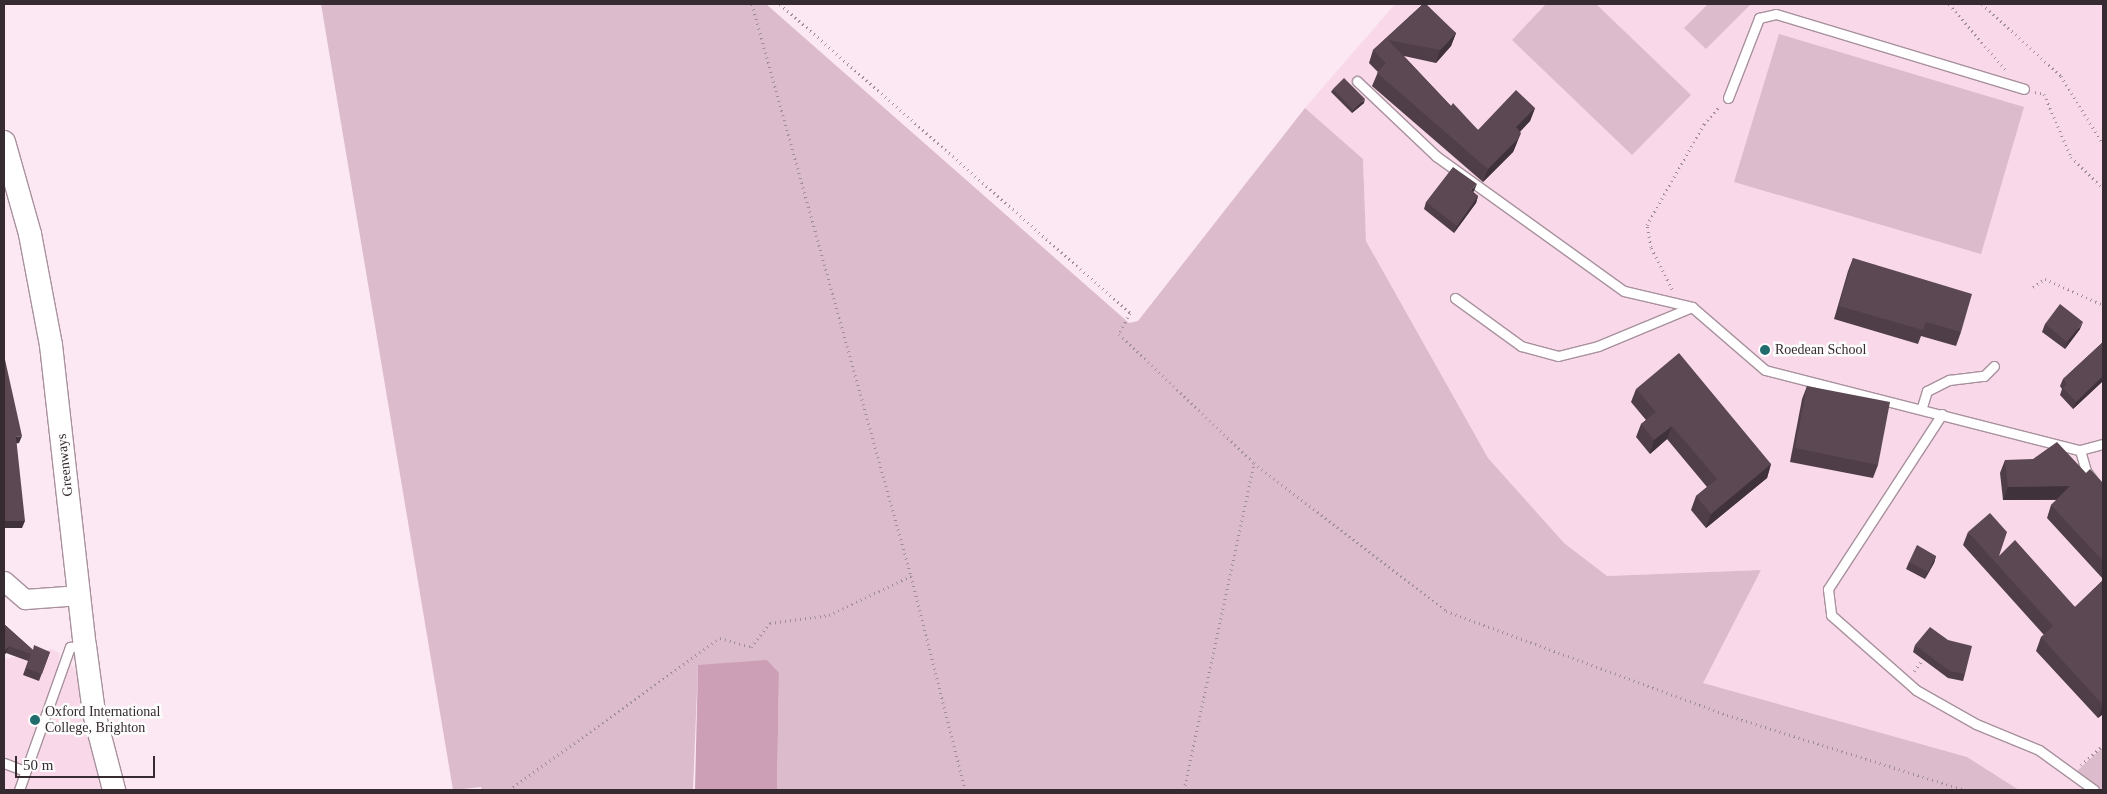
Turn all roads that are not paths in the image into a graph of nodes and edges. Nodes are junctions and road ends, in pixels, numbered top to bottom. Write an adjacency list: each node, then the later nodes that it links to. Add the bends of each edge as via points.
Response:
1 (1357, 81): 6 (lane, via 1436,156 1624,291)
2 (2024, 88): 3 (lane, via 1776,14 1759,18)
3 (1728, 98)
4 (4, 142): 14 (street, Greenways, via 30,234 52,345)
5 (1455, 298): 6 (lane, via 1521,346 1558,356 1598,346)
6 (1692, 307): 8 (lane, via 1765,370)
7 (1994, 366): 8 (lane, via 1984,376 1948,380 1927,391)
8 (1922, 407): 9 (lane)
9 (1942, 414): 11 (lane); 20 (lane, via 1828,589 1831,614 1916,690 1976,724 2039,750)
10 (2103, 444): 11 (lane)
11 (2080, 450): 12 (lane, via 2086,471)
12 (2103, 494)
13 (4, 581): 14 (street, via 25,599)
14 (80, 595): 15 (street, Greenways)
15 (84, 646): 17 (lane, via 70,647); 19 (street, Greenways, via 94,713)
16 (4, 763): 17 (lane)
17 (25, 771): 18 (lane)
18 (19, 790)
19 (114, 790)
20 (2094, 790)

